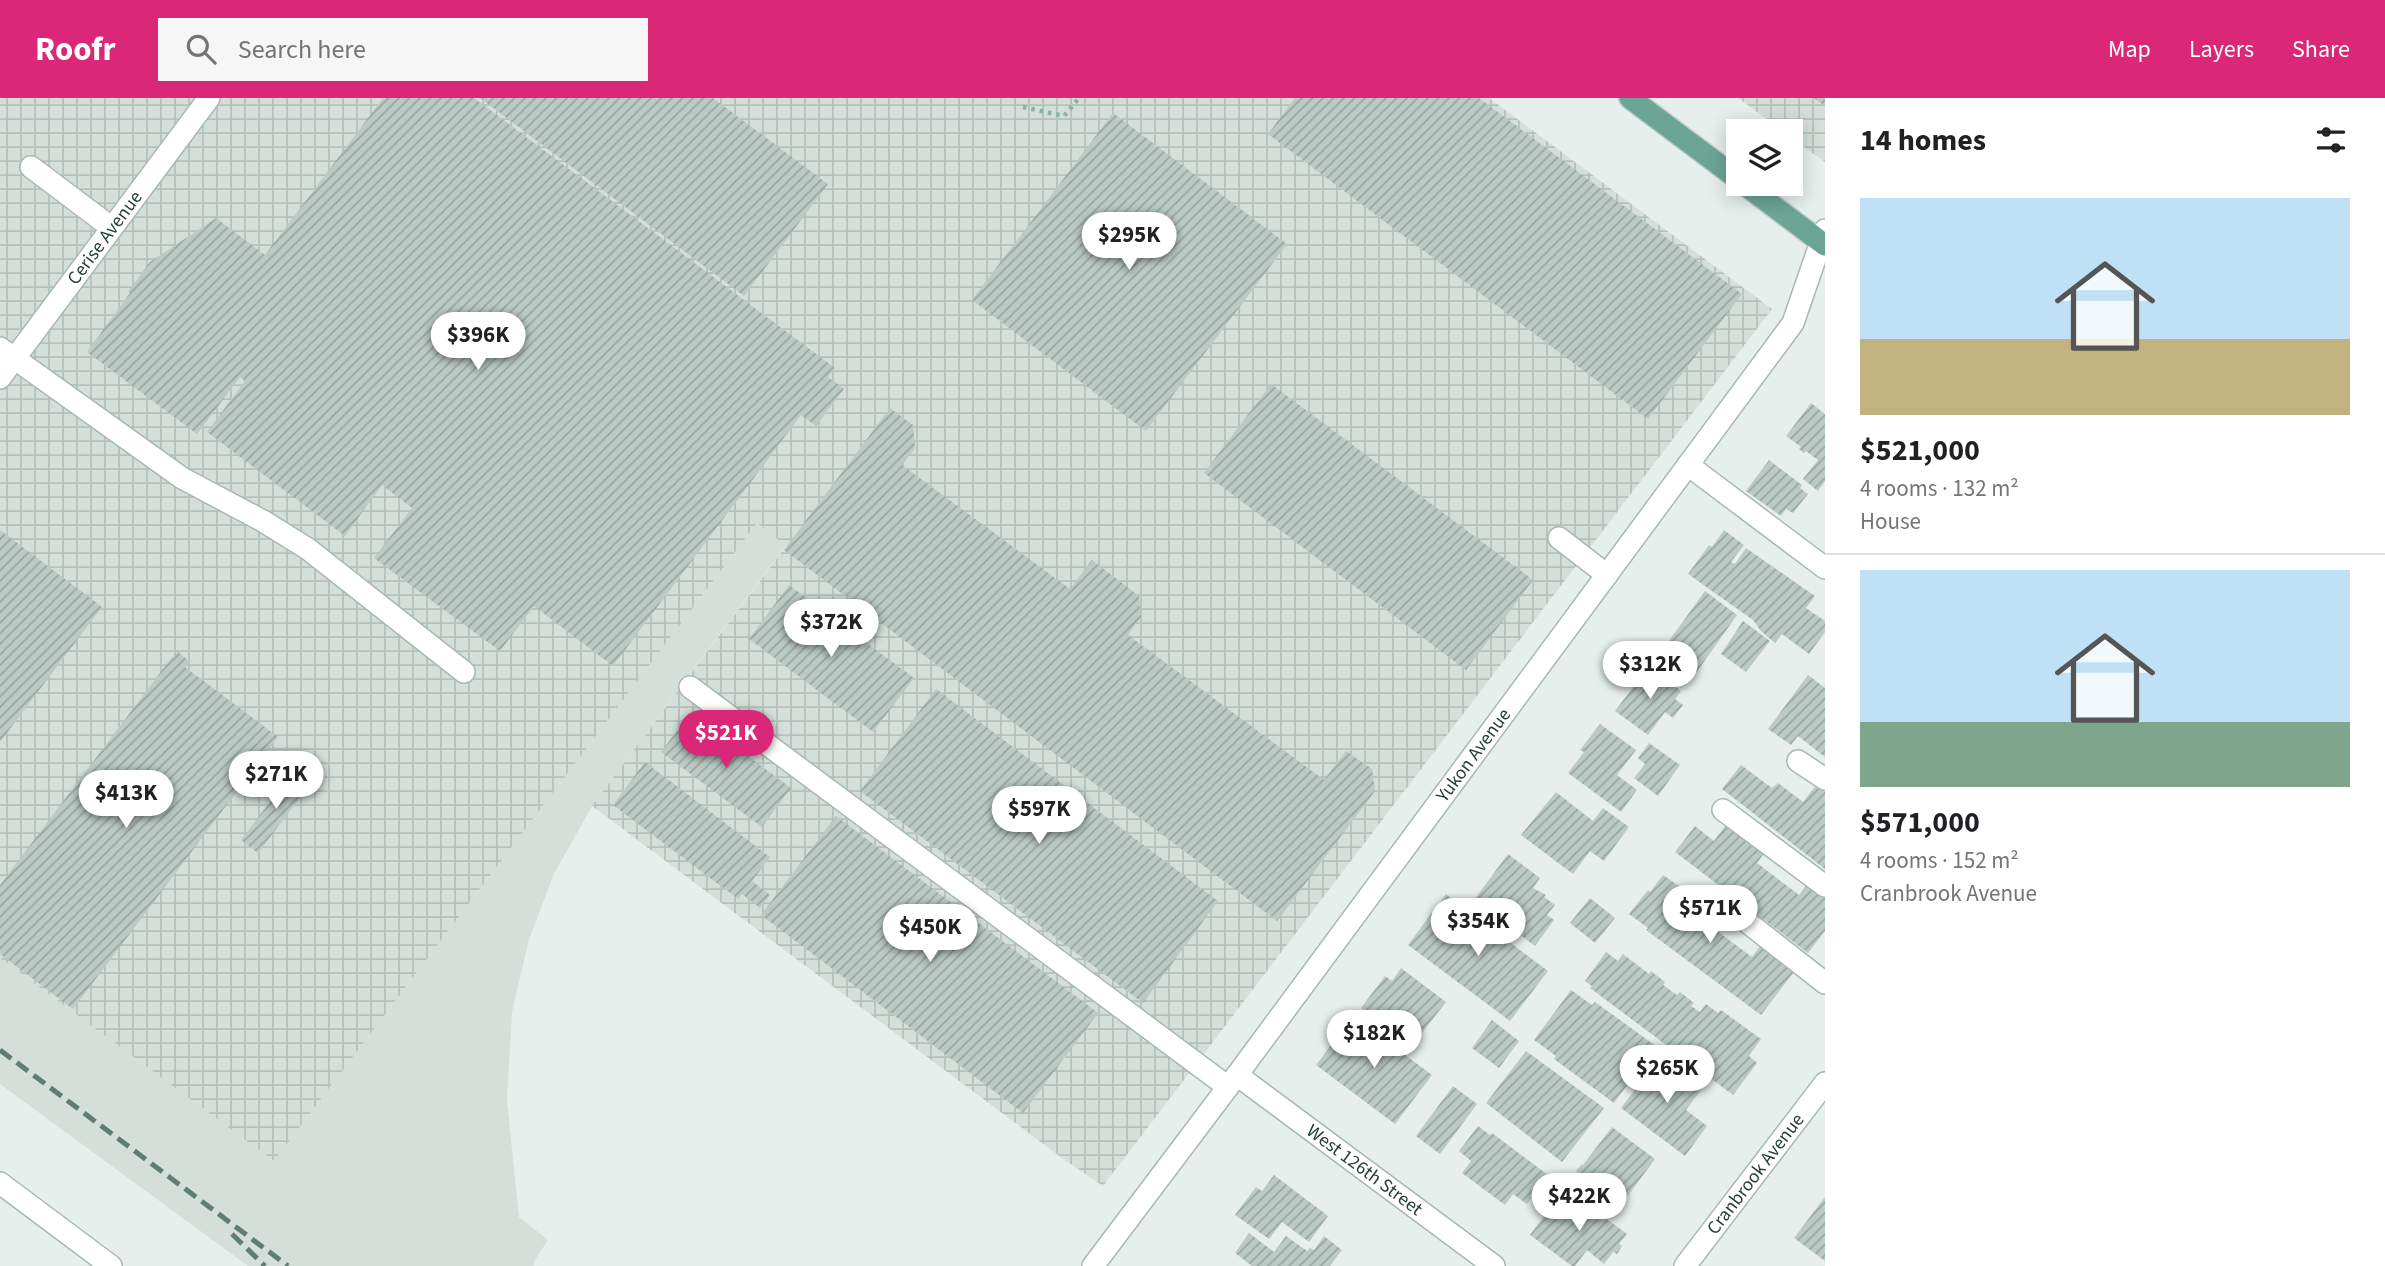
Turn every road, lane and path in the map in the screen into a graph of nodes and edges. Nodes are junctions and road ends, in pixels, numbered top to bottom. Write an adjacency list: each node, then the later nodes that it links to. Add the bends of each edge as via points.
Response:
1 (209, 98): 8 (street, Cerise Avenue)
2 (1079, 98): 4 (path, via 1064,116)
3 (1630, 98): 6 (main road)
4 (1023, 107)
5 (30, 167): 8 (street)
6 (1726, 170)
7 (1761, 196): 9 (main road)
8 (112, 228): 10 (street, Cerise Avenue)
9 (1824, 239): 12 (street, Yukon Avenue, via 1793,323)
10 (7, 353): 11 (street, Cerise Avenue); 16 (street, via 182,478 308,549)
11 (0, 378)
12 (1688, 465): 14 (street); 15 (street, Yukon Avenue)
13 (1559, 538): 15 (street)
14 (1825, 568)
15 (1607, 575): 24 (street, Yukon Avenue)
16 (464, 673)
17 (690, 687): 24 (street, West 126th Street)
18 (1825, 767): 19 (street, via 1802,757)
19 (1825, 779)
20 (1723, 810): 21 (street)
21 (1825, 886)
22 (1715, 897): 23 (street)
23 (1825, 983)
24 (1232, 1081): 28 (street, Yukon Avenue); 29 (street, West 126th Street)
25 (1825, 1083): 30 (street, Cranbrook Avenue)
26 (0, 1182): 27 (street)
27 (111, 1266)
28 (1093, 1266)
29 (1494, 1266)
30 (1685, 1266)

